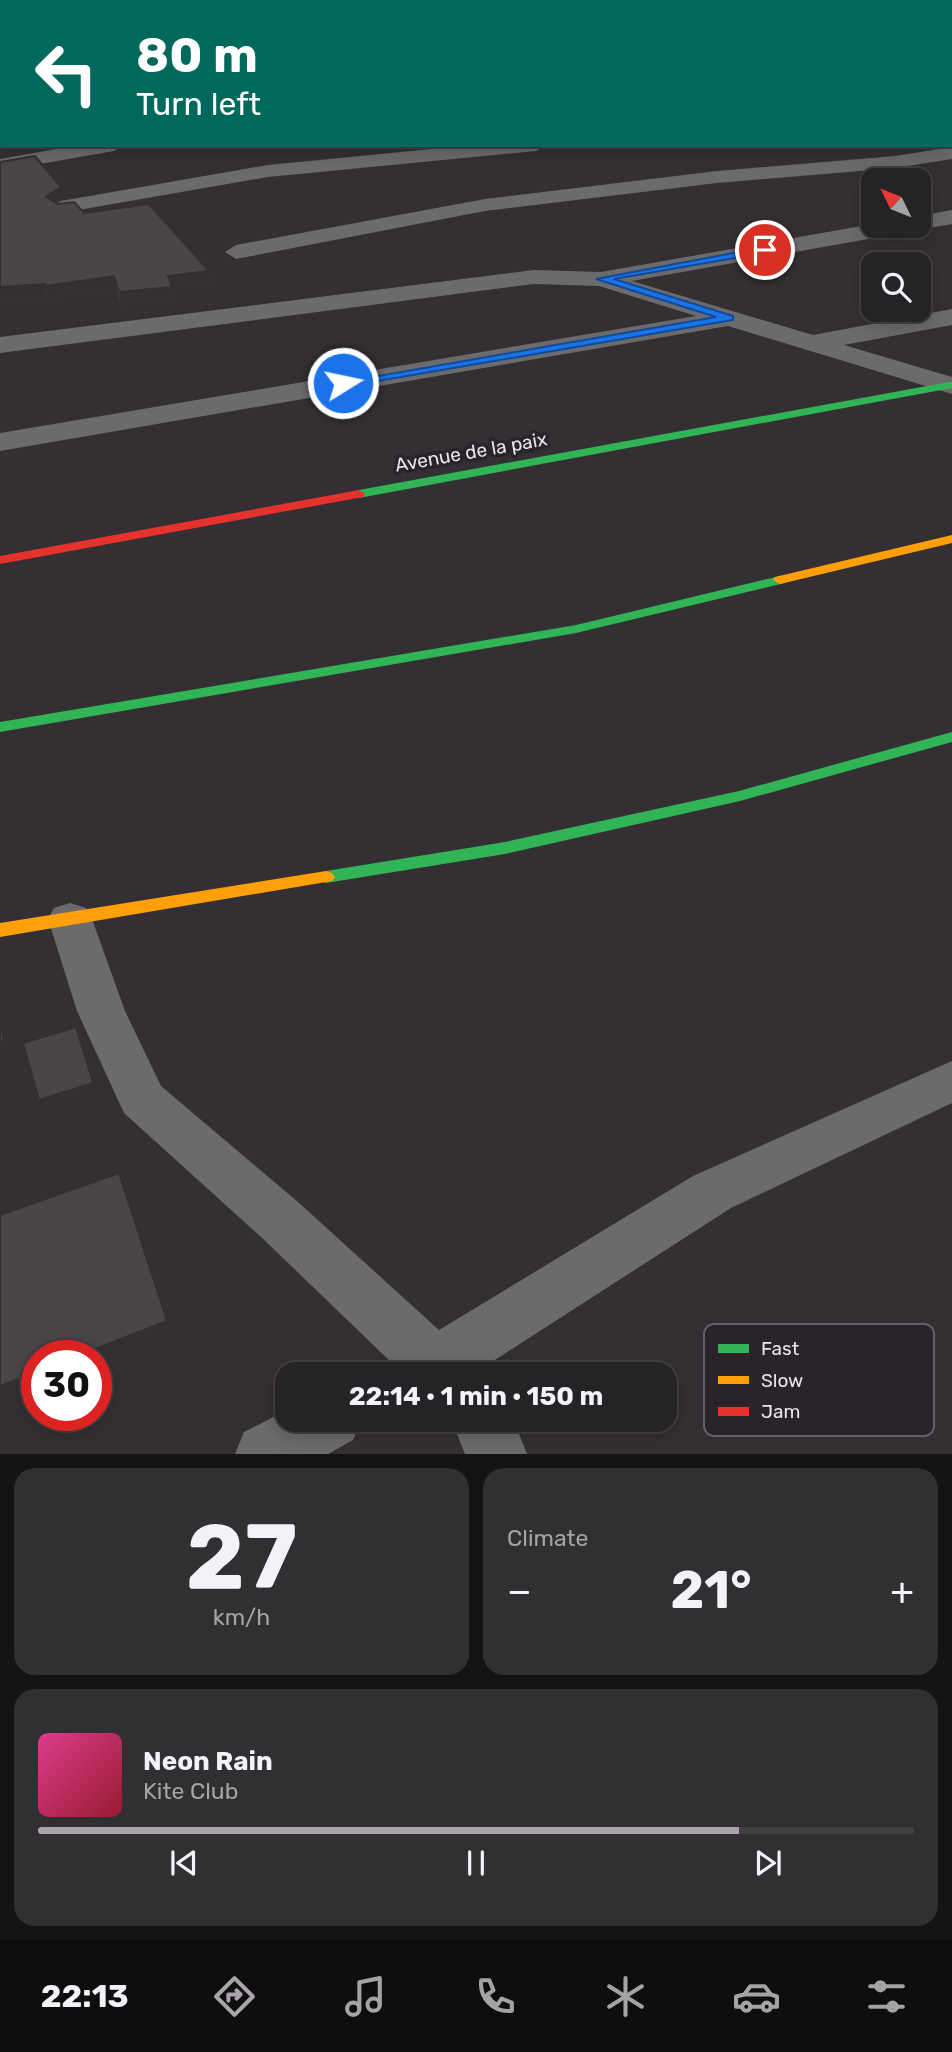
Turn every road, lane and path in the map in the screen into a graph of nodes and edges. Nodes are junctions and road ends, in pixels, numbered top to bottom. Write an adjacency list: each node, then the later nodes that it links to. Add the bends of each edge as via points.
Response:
1 (100, 147): 4 (street)
2 (515, 147): 5 (street, via 268,171)
3 (952, 152): 9 (street, via 895,162 717,177 485,205)
4 (2, 161)
5 (61, 207)
6 (952, 217): 7 (street)
7 (931, 221)
8 (861, 233): 10 (street)
9 (236, 252)
10 (601, 279): 12 (street); 14 (street, via 534,277)
11 (952, 317): 13 (street)
12 (729, 318): 13 (street); 16 (street)
13 (813, 344): 15 (street)
14 (0, 345)
15 (951, 386): 18 (street, Avenue de la paix)
16 (0, 442)
17 (952, 539): 19 (street, via 576,629)
18 (0, 560)
19 (0, 727)
20 (952, 737): 21 (street, via 740,796 505,848)
21 (70, 919): 22 (street); 24 (street, via 101,1011 142,1099 279,1219)
22 (0, 930)
23 (952, 1081): 25 (street, via 712,1192)
24 (423, 1362)
25 (446, 1362)
26 (307, 1432): 28 (street)
27 (487, 1432): 29 (street)
28 (266, 1454)
29 (496, 1454)

